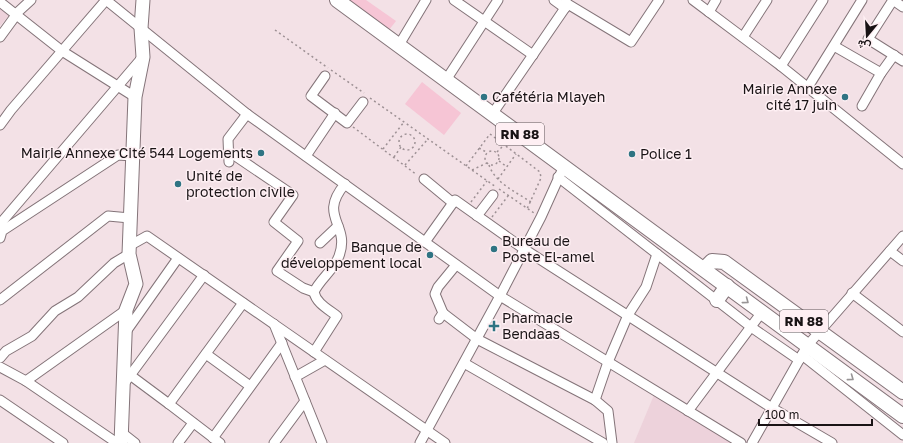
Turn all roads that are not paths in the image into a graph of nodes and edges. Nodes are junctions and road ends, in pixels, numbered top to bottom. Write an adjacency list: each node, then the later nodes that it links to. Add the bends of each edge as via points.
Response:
1 (31, 0): 20 (street)
2 (106, 0): 22 (street); 27 (street)
3 (143, 0): 22 (main road)
4 (337, 0): 25 (main road, RN 88)
5 (426, 0): 25 (street)
6 (454, 0): 21 (street)
7 (498, 0): 21 (street)
8 (554, 0): 17 (street)
9 (659, 0): 17 (street, via 631,42)
10 (693, 0): 19 (street)
11 (716, 0): 19 (street)
12 (767, 0): 23 (street)
13 (823, 0): 32 (street)
14 (862, 0): 26 (street)
15 (893, 0): 18 (street); 29 (street, via 868,39)
16 (0, 2): 20 (street)
17 (566, 3): 28 (street)
18 (903, 7)
19 (709, 12): 23 (street)
20 (16, 15): 24 (street); 27 (street)
21 (484, 21): 28 (street); 35 (street)
22 (141, 28): 30 (main road); 43 (street)
23 (743, 37): 32 (street)
24 (0, 38)
25 (399, 45): 35 (main road, RN 88)
26 (834, 46): 33 (street); 37 (street)
27 (62, 51): 36 (street); 44 (street)
28 (533, 55): 42 (street)
29 (894, 55): 31 (street); 33 (street)
30 (144, 57): 36 (street); 38 (main road)
31 (903, 61)
32 (781, 66): 37 (street)
33 (881, 74): 40 (street)
34 (325, 76): 41 (street, via 311,95)
35 (446, 80): 42 (main road, RN 88)
36 (117, 87): 38 (street); 58 (street)
37 (808, 87): 49 (street)
38 (135, 97): 46 (main road)
39 (363, 102): 41 (street, via 347,123)
40 (862, 106)
41 (335, 113): 47 (street)
42 (492, 113): 50 (main road, RN 88)
43 (247, 114): 45 (street, via 228,139); 47 (street)
44 (0, 125)
45 (228, 150): 48 (street); 74 (street, via 293,195 274,222 298,241 276,272)
46 (132, 156): 57 (main road); 61 (street, via 118,156 2,231)
47 (306, 156): 52 (street)
48 (229, 162)
49 (903, 164)
50 (561, 172): 55 (main road, RN 88); 64 (street)
51 (424, 179): 54 (street)
52 (345, 184): 59 (street, via 333,201 332,208); 62 (street)
53 (493, 195): 56 (street)
54 (453, 203): 56 (street, via 455,200); 62 (street)
55 (619, 215): 67 (street); 71 (main road, RN 88)
56 (477, 216): 64 (street)
57 (130, 218): 65 (main road); 77 (street, via 108,216)
58 (0, 224)
59 (338, 226): 63 (street); 74 (street, via 342,234 339,257)
60 (903, 236): 66 (street)
61 (0, 238)
62 (425, 242): 70 (street)
63 (320, 243)
64 (524, 249): 76 (street); 82 (street)
65 (129, 250): 68 (street, via 147,236); 80 (main road, via 136,284); 93 (street, via 78,297 55,311 32,336 6,351)
66 (890, 251): 69 (street); 75 (street)
67 (657, 254): 78 (street); 82 (street, via 646,287)
68 (178, 258): 72 (street); 87 (street)
69 (903, 261)
70 (456, 265): 76 (street); 88 (street, via 435,294 441,316)
71 (704, 269): 73 (main road); 85 (main road, RN 88, via 712,261 724,262)
72 (204, 275): 79 (street); 100 (street)
73 (727, 286): 78 (main road); 81 (main road, one-way to 81)
74 (314, 292): 90 (street, via 321,304 337,316)
75 (852, 293): 85 (street); 86 (street)
76 (500, 296): 88 (street); 95 (street)
77 (0, 300)
78 (717, 300): 84 (street)
79 (243, 303): 83 (street); 91 (street)
80 (126, 310): 87 (main road); 101 (street)
81 (762, 312): 84 (street); 92 (main road)
82 (628, 315): 95 (street); 98 (street)
83 (274, 324): 89 (street); 90 (street)
84 (751, 327): 92 (street); 98 (street)
85 (819, 331): 92 (street); 103 (main road, RN 88)
86 (903, 332)
87 (125, 333): 100 (main road)
88 (477, 339): 96 (street); 106 (street)
89 (282, 343): 99 (street); 102 (street)
90 (314, 352): 94 (street)
91 (206, 354): 102 (street); 108 (street)
92 (802, 354): 104 (main road); 109 (street)
93 (0, 358)
94 (325, 360): 99 (street); 114 (street)
95 (608, 362): 106 (street); 110 (street)
96 (464, 363): 114 (street); 126 (street)
97 (0, 367): 101 (street)
98 (718, 372): 109 (street); 110 (street)
99 (295, 377): 107 (street)
100 (127, 380): 108 (street); 116 (main road)
101 (26, 381): 116 (street)
102 (250, 386): 118 (street)
103 (903, 392)
104 (867, 398): 111 (main road); 113 (street)
105 (0, 400): 119 (street)
106 (595, 400): 127 (street, via 608,411)
107 (305, 401): 122 (street); 123 (street)
108 (169, 404): 112 (street)
109 (772, 408): 117 (street); 129 (street)
110 (688, 411): 128 (street)
111 (902, 413): 113 (street)
112 (193, 423): 118 (street); 121 (street)
113 (891, 426): 115 (street)
114 (428, 431): 124 (street); 125 (street)
115 (903, 435)
116 (120, 439): 120 (street)
117 (818, 439): 130 (street)
118 (216, 440)
119 (63, 443)
120 (135, 443)
121 (178, 443)
122 (274, 443)
123 (322, 443)
124 (420, 443)
125 (445, 443)
126 (603, 443)
127 (612, 443)
128 (741, 443)
129 (752, 443)
130 (832, 443)

